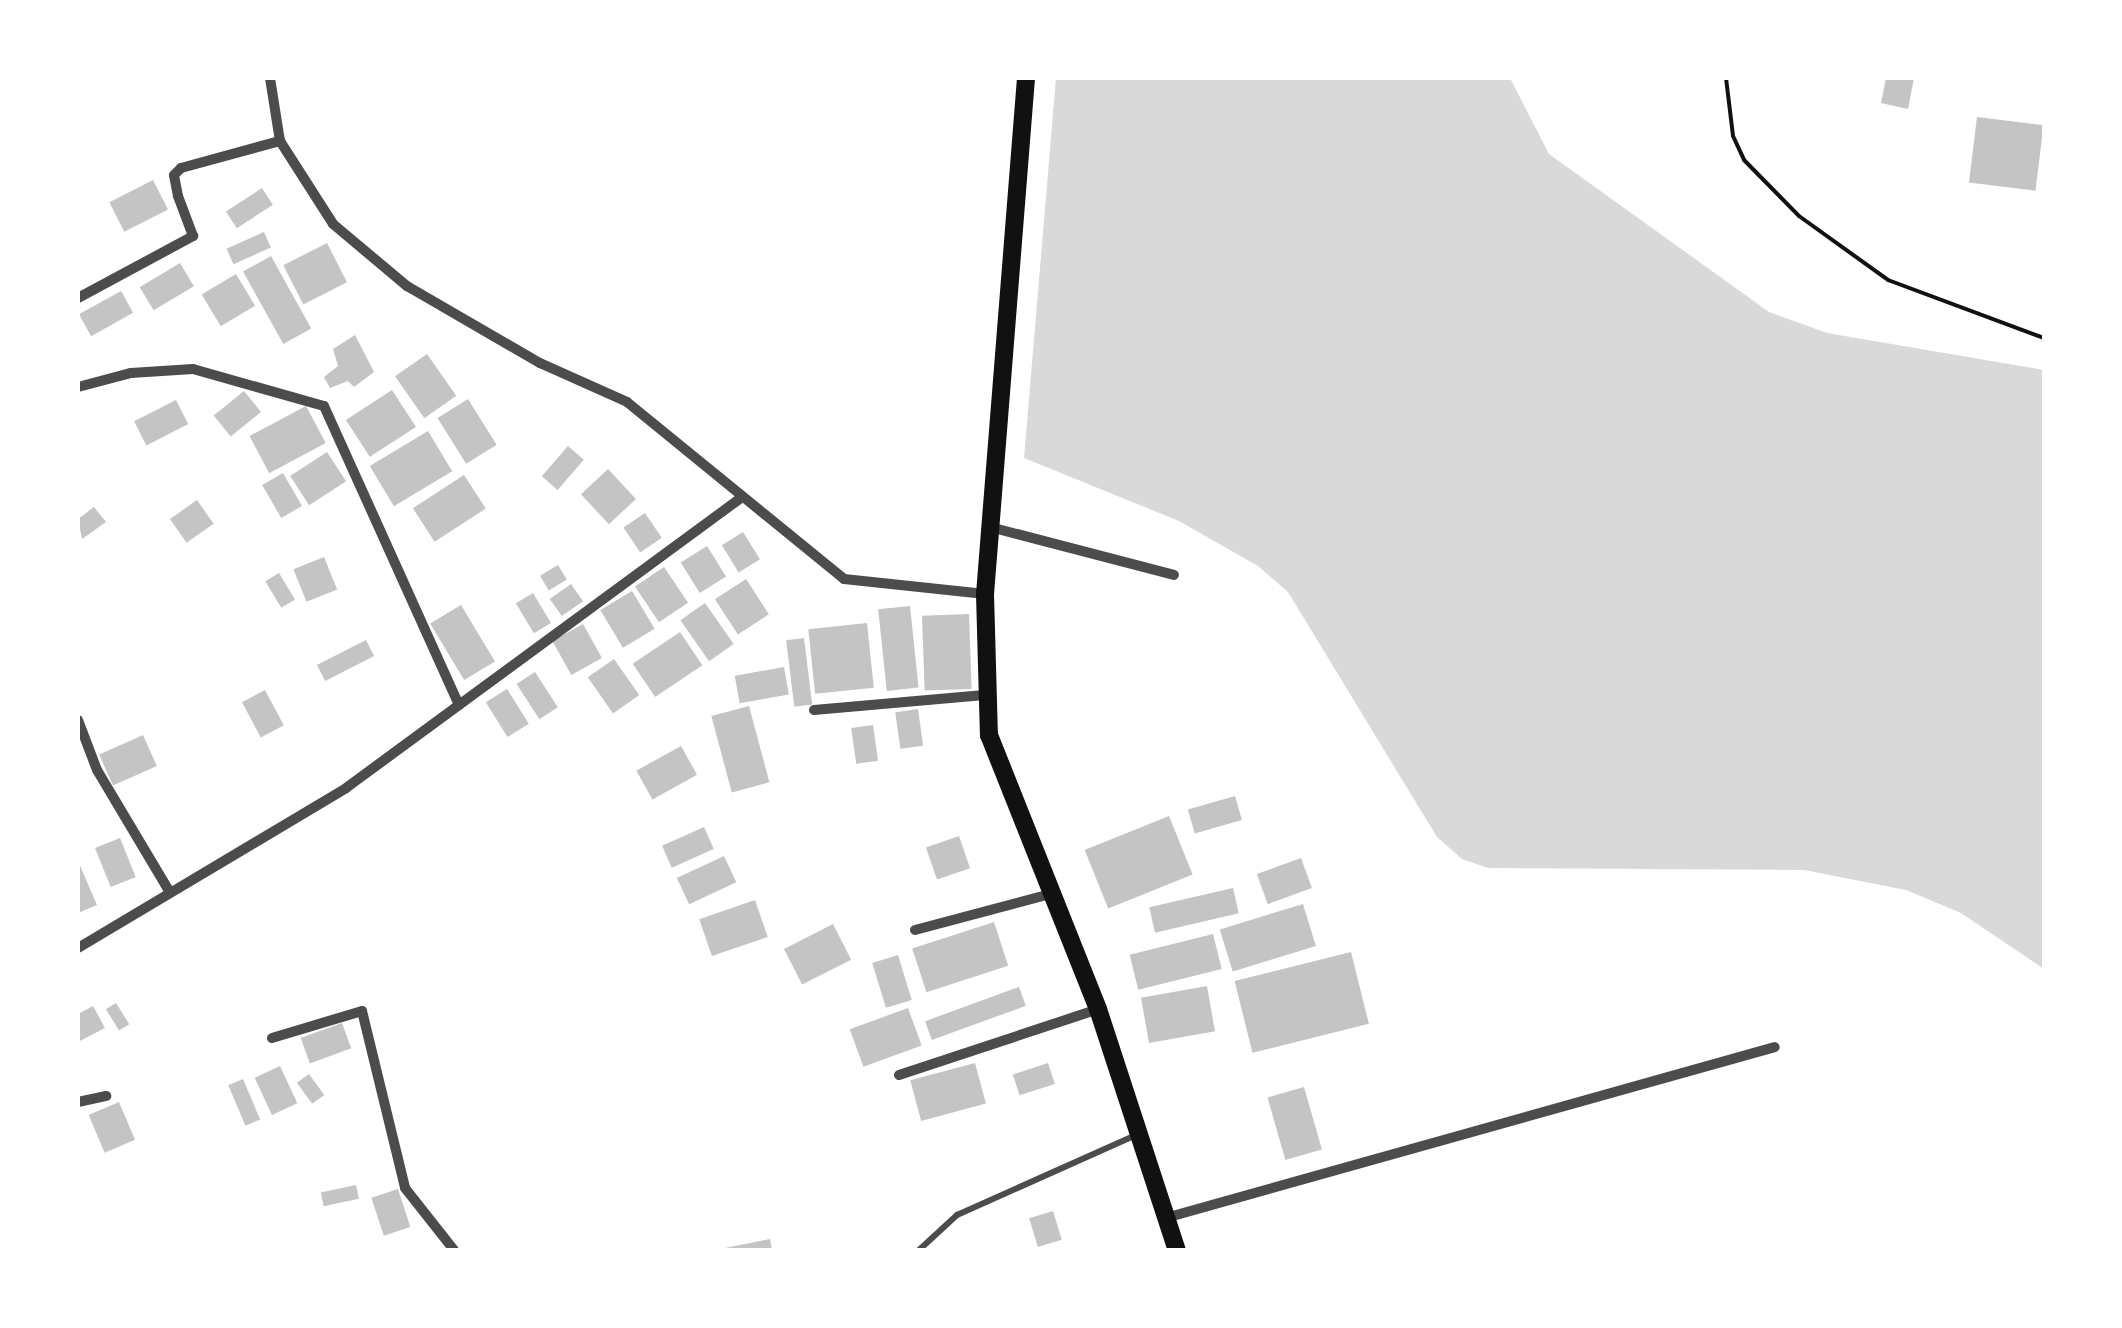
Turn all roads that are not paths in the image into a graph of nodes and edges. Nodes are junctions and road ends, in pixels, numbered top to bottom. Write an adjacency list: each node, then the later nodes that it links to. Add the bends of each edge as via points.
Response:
1 (270, 78): 3 (street)
2 (1026, 78): 7 (main road)
3 (280, 141): 4 (street, via 180,168 174,175 178,196 193,236); 6 (street, via 333,224 407,286 540,363 626,402)
4 (78, 298)
5 (78, 387): 11 (street, via 131,373 192,369 324,406)
6 (739, 499): 9 (street, via 844,579); 11 (street)
7 (990, 528): 8 (street); 9 (main road)
8 (1174, 576)
9 (985, 594): 10 (main road)
10 (984, 695): 12 (street); 15 (main road, via 998,772)
11 (460, 705): 14 (street, via 346,788)
12 (814, 710)
13 (78, 720): 14 (street, via 98,770)
14 (169, 891): 17 (street)
15 (1054, 893): 16 (street); 18 (main road)
16 (914, 930)
17 (78, 948)
18 (1098, 1009): 21 (street); 24 (main road)
19 (272, 1038): 26 (street, via 362,1011 404,1188)
20 (1775, 1047): 25 (street)
21 (899, 1074)
22 (106, 1096): 23 (street)
23 (78, 1102)
24 (1139, 1134): 25 (main road); 27 (lane, via 957,1215)
25 (1170, 1217): 28 (main road)
26 (454, 1250)
27 (919, 1250)
28 (1178, 1250)

